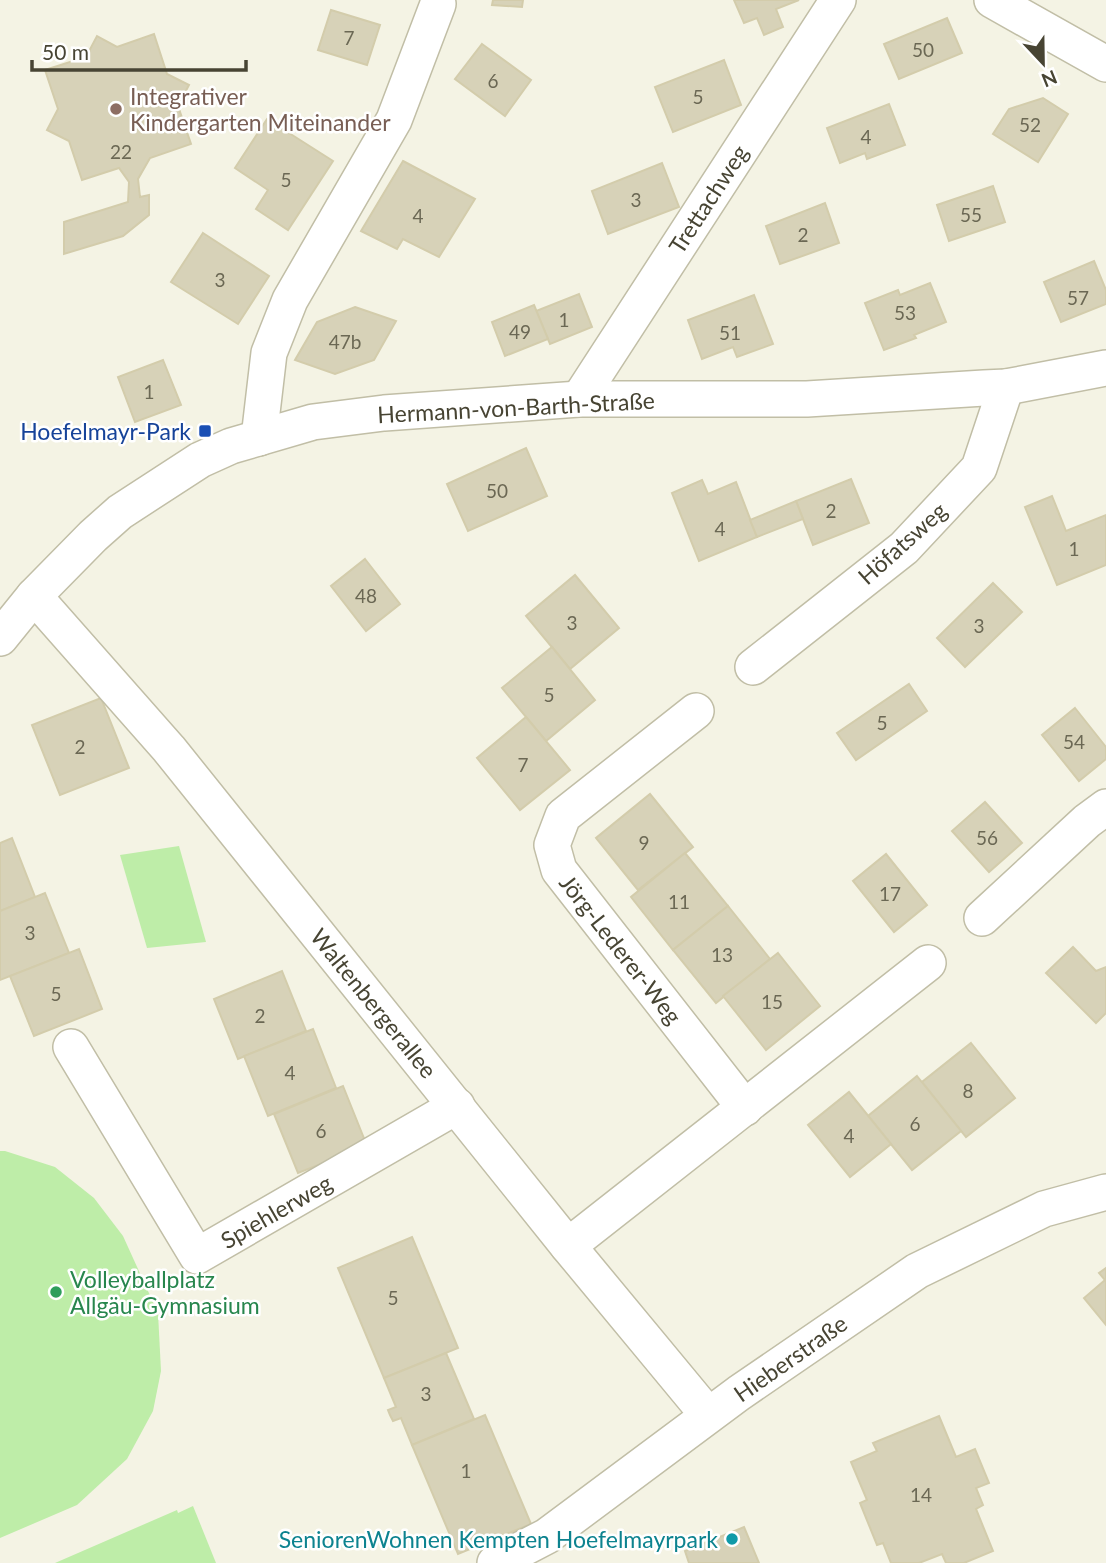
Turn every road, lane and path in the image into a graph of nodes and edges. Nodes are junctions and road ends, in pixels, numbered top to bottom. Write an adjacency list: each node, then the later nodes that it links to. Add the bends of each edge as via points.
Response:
1 (838, 0): 7 (street, Trettachweg)
2 (992, 0): 4 (street)
3 (438, 4): 8 (street, via 394,120 290,300 269,353)
4 (1106, 64)
5 (1106, 368): 6 (street, Hermann-von-Barth-Straße)
6 (1006, 387): 7 (street, Hermann-von-Barth-Straße, via 807,399); 11 (street, Höfatsweg, via 979,468 904,548)
7 (579, 399): 8 (street, Hermann-von-Barth-Straße, via 364,415 313,422)
8 (259, 438): 9 (street, Hermann-von-Barth-Straße, via 200,460 120,512)
9 (34, 596): 10 (street, Hermann-von-Barth-Straße); 17 (street, Waltenbergerallee, via 169,749)
10 (0, 638)
11 (752, 667)
12 (696, 710): 18 (street, Jörg-Lederer-Weg, via 563,816 552,845 559,870)
13 (1106, 807): 14 (street)
14 (982, 918)
15 (928, 963): 18 (street)
16 (71, 1047): 17 (street, Spiehlerweg, via 197,1256)
17 (457, 1106): 20 (street, Waltenbergerallee)
18 (745, 1108): 20 (street)
19 (1106, 1192): 21 (street, Hieberstraße, via 1044,1209 917,1270)
20 (568, 1245): 21 (street, Waltenbergerallee)
21 (708, 1415): 22 (street, Hieberstraße, via 547,1536)
22 (495, 1563)

